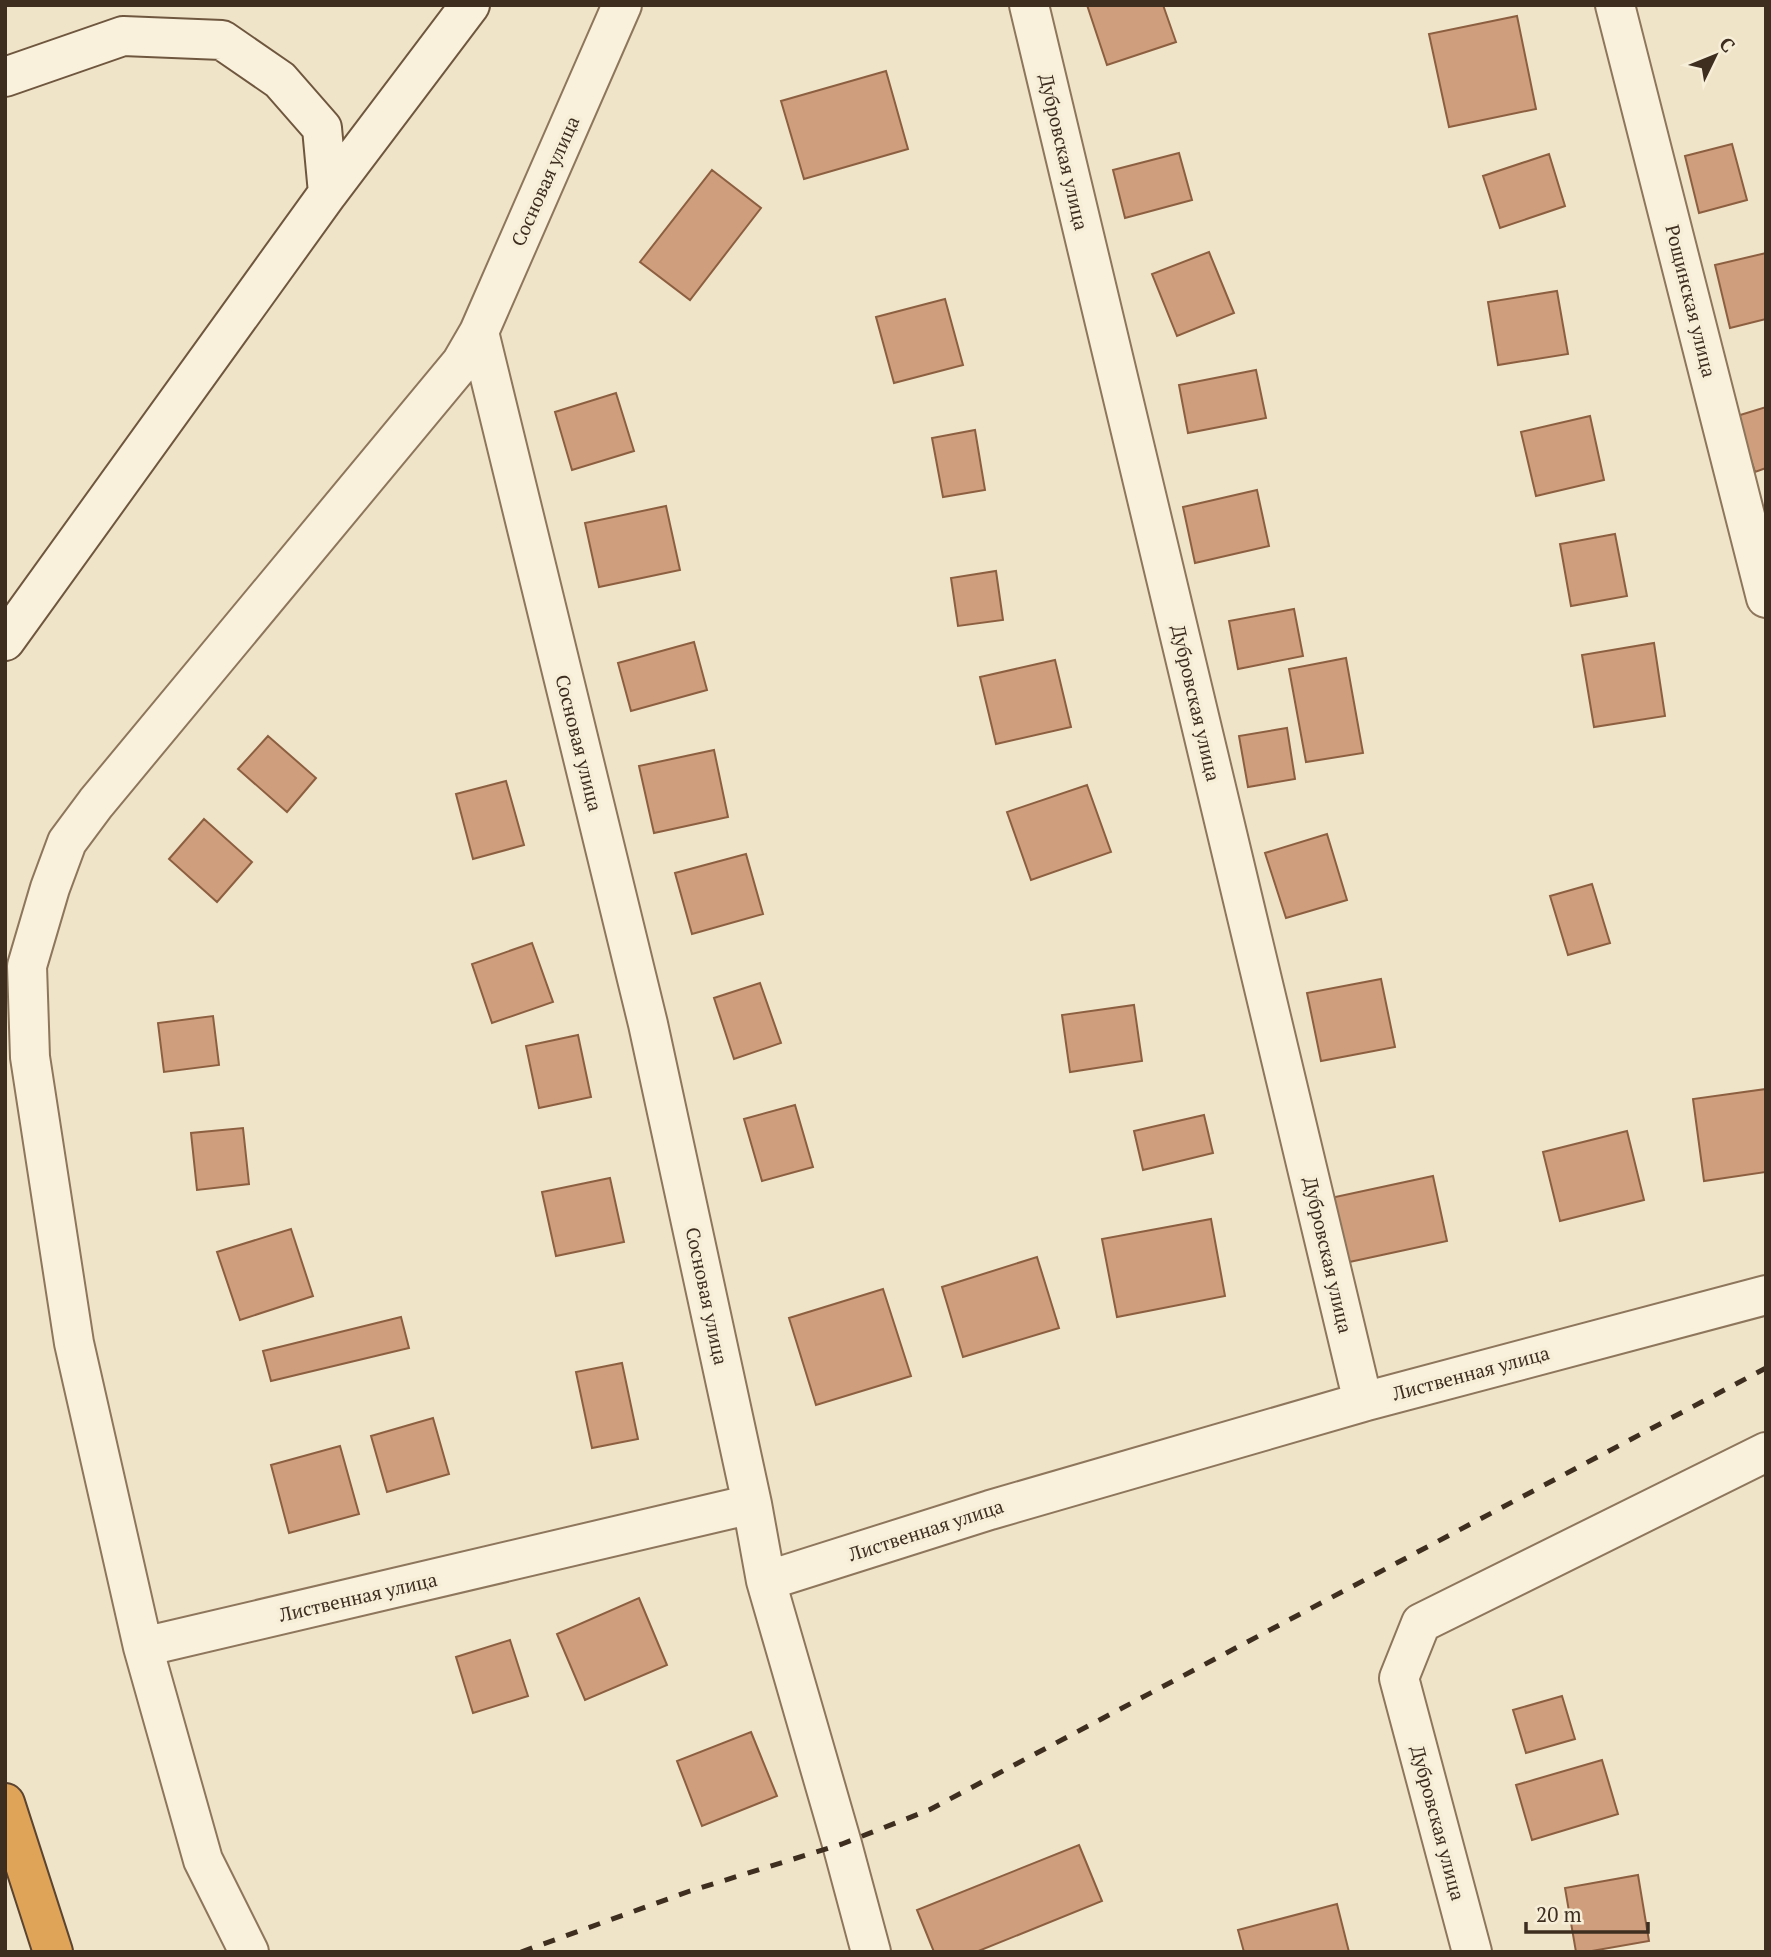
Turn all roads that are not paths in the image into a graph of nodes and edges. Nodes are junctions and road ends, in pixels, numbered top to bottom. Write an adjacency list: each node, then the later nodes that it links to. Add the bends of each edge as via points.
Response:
1 (470, 5): 6 (street)
2 (622, 5): 7 (street, Сосновая улица)
3 (1028, 5): 11 (street, Дубровская улица)
4 (1615, 5): 8 (street, Рощинская улица)
5 (5, 77): 6 (street, via 123,36 222,40 280,80 322,128)
6 (328, 193): 9 (street)
7 (479, 331): 13 (street, Сосновая улица, via 648,1024); 15 (street, via 461,363 74,832 50,888 27,966 30,1058 74,1343)
8 (1766, 598)
9 (5, 641)
10 (1766, 1295): 11 (street, Лиственная улица)
11 (1363, 1402): 14 (street, Лиственная улица, via 990,1510)
12 (1766, 1451): 20 (street, Дубровская улица, via 1421,1623 1399,1678)
13 (752, 1504): 14 (street); 15 (street, Лиственная улица)
14 (766, 1581): 19 (street)
15 (144, 1647): 18 (street, via 203,1860)
16 (5, 1803): 17 (highway)
17 (53, 1952)
18 (249, 1952)
19 (871, 1952)
20 (1472, 1952)

